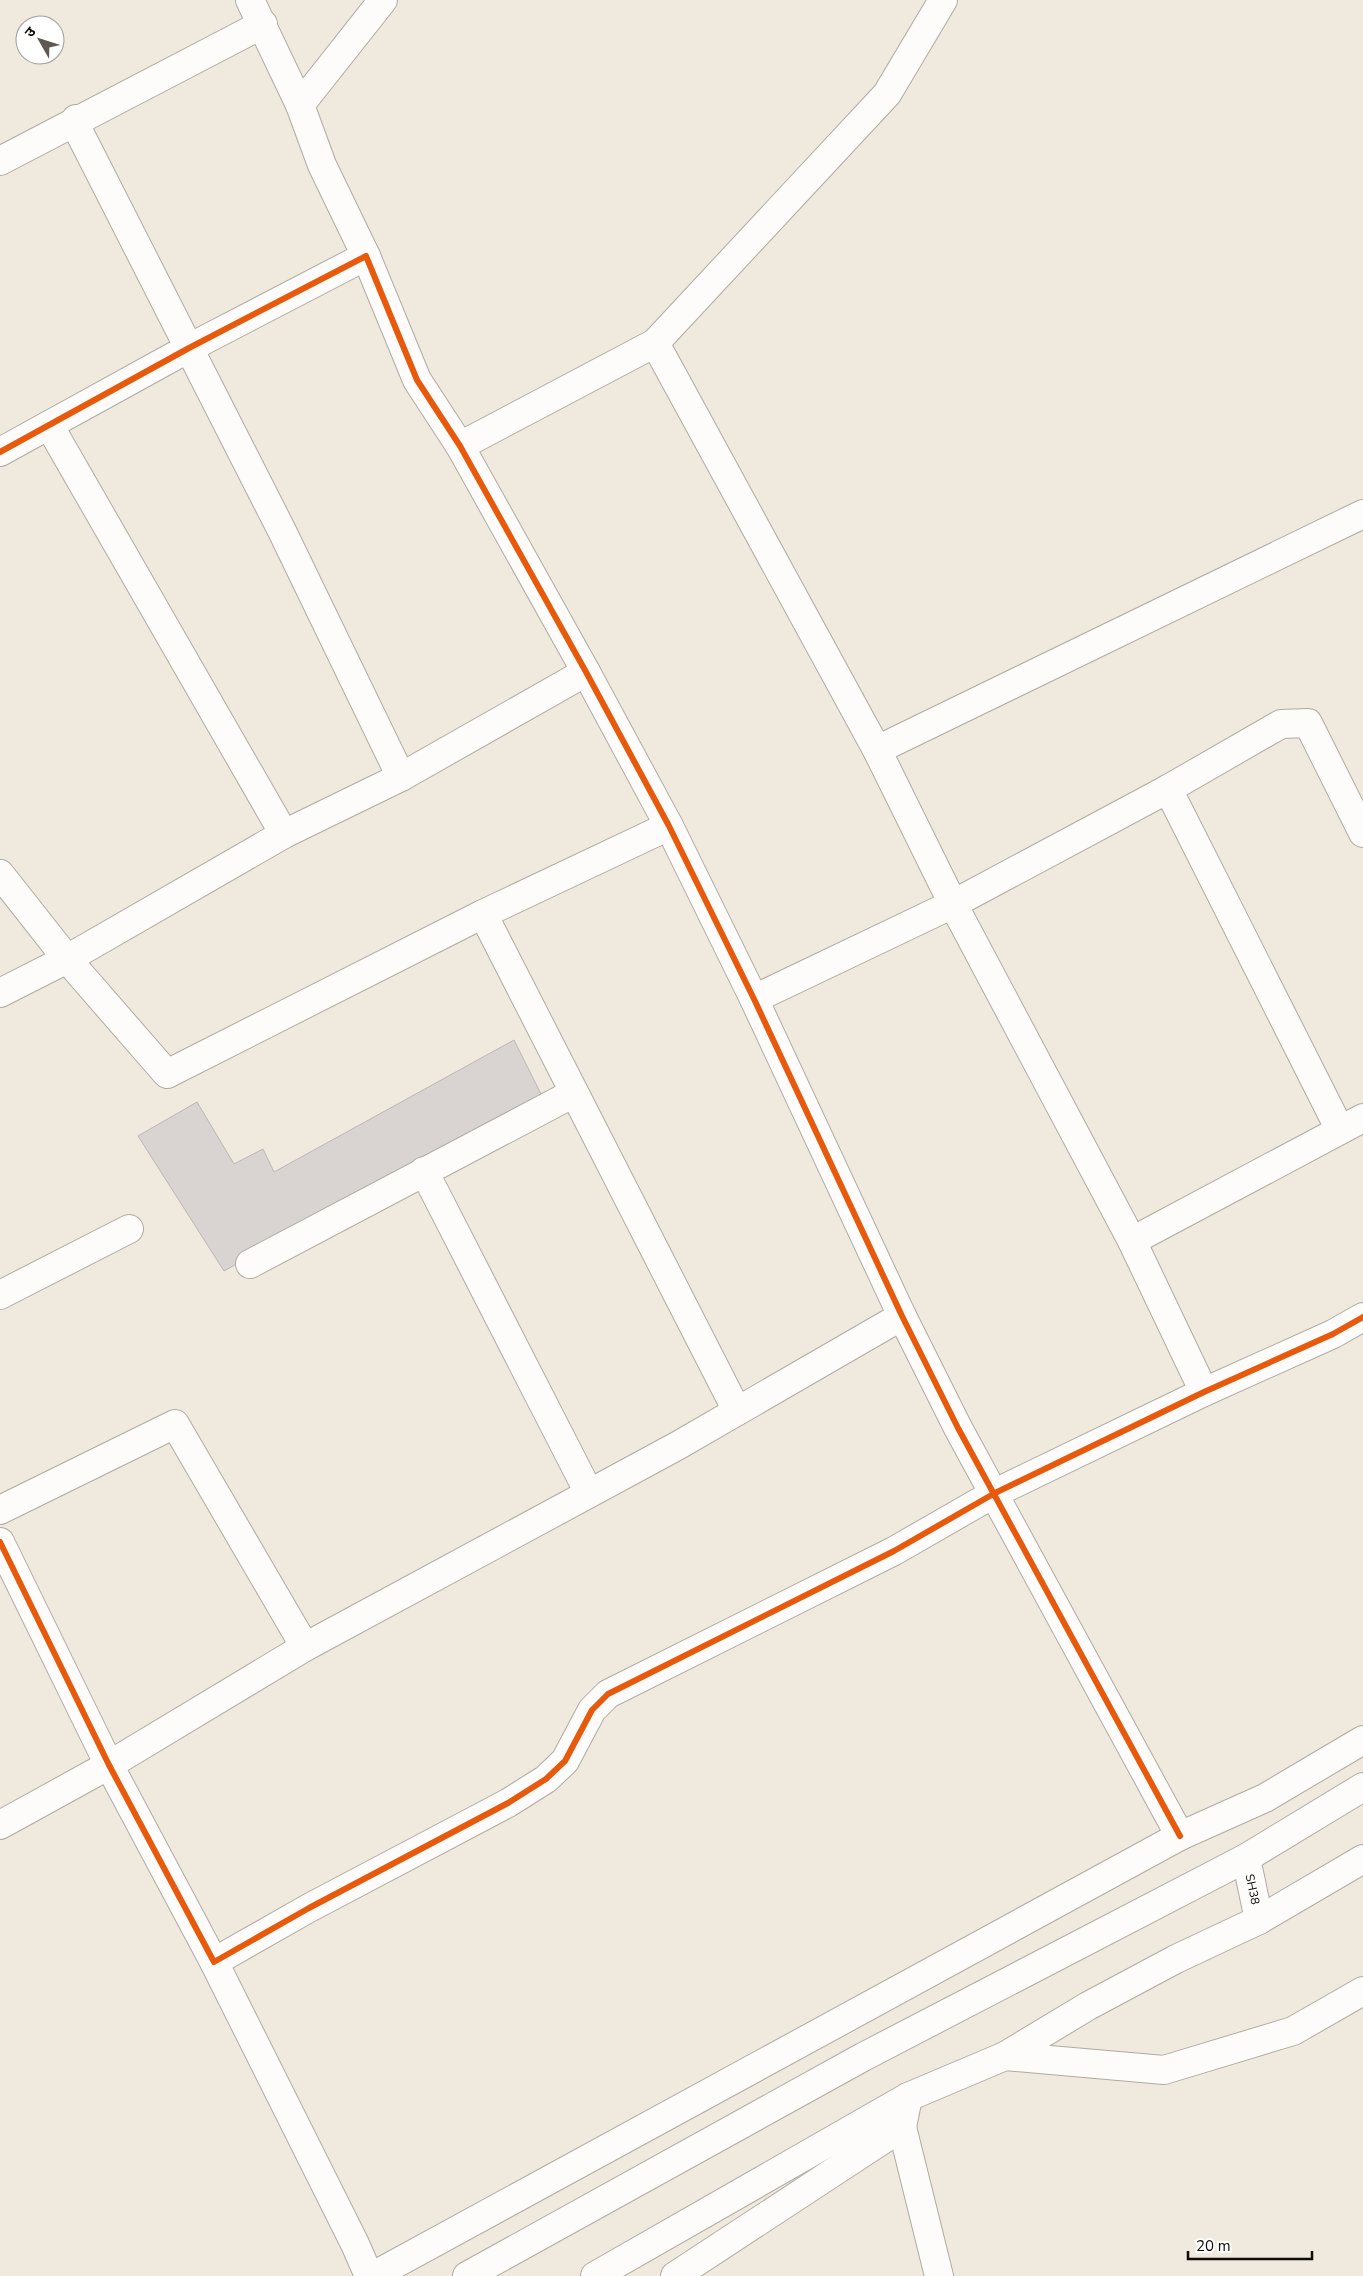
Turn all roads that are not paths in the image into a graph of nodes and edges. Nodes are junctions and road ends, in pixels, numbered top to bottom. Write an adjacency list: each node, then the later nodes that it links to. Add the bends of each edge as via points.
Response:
1 (250, 0): 4 (street)
2 (384, 0): 5 (street)
3 (943, 0): 9 (street, via 887,94)
4 (263, 24): 5 (street); 6 (street)
5 (300, 104): 8 (street, via 322,164)
6 (75, 121): 7 (street); 10 (street)
7 (0, 161)
8 (366, 256): 10 (street); 12 (street, via 417,380)
9 (655, 343): 12 (street); 16 (street)
10 (189, 348): 11 (street); 17 (street)
11 (49, 425): 13 (street); 21 (street)
12 (460, 446): 15 (street)
13 (0, 452)
14 (1363, 514): 16 (street)
15 (586, 672): 17 (street); 19 (street)
16 (877, 750): 23 (street)
17 (401, 777): 21 (street)
18 (1168, 789): 20 (street, via 1281,724 1308,723); 23 (street); 29 (street)
19 (668, 826): 24 (street); 27 (street)
20 (1363, 833)
21 (284, 834): 25 (street)
22 (0, 874): 25 (street)
23 (953, 904): 27 (street); 32 (street)
24 (483, 914): 25 (street, via 166,1074); 28 (street)
25 (67, 959): 26 (street)
26 (0, 994)
27 (754, 999): 35 (street)
28 (574, 1093): 30 (street); 38 (street)
29 (1351, 1124): 32 (street)
30 (424, 1171): 33 (street); 39 (street)
31 (129, 1229): 34 (street)
32 (1132, 1241): 37 (street)
33 (250, 1264)
34 (0, 1295)
35 (902, 1316): 38 (street); 40 (street, via 958,1428)
36 (1363, 1317): 37 (street, via 1333,1334)
37 (1204, 1392): 40 (street)
38 (736, 1411): 39 (street)
39 (589, 1493): 43 (street)
40 (995, 1493): 48 (street); 52 (street, via 894,1551 608,1694 592,1710 565,1761 546,1779 508,1803)
41 (0, 1510): 43 (street, via 175,1424)
42 (0, 1542): 45 (street)
43 (305, 1647): 45 (street)
44 (1363, 1740): 48 (street, via 1265,1798)
45 (109, 1765): 47 (street); 52 (street)
46 (1363, 1787): 49 (street, SH38)
47 (0, 1825)
48 (1180, 1836): 57 (street)
49 (1246, 1858): 51 (street, SH38 / SH38); 58 (street, SH38, via 863,2057)
50 (1363, 1859): 51 (street, SH38)
51 (1259, 1920): 54 (street, SH38, via 1088,2006)
52 (214, 1962): 57 (street)
53 (1363, 1991): 54 (street, via 1293,2031 1164,2070)
54 (1005, 2056): 55 (street, SH38)
55 (908, 2097): 56 (street); 59 (street, SH38)
56 (902, 2127): 60 (street); 61 (street)
57 (371, 2276)
58 (467, 2276)
59 (595, 2276)
60 (675, 2276)
61 (940, 2276)

